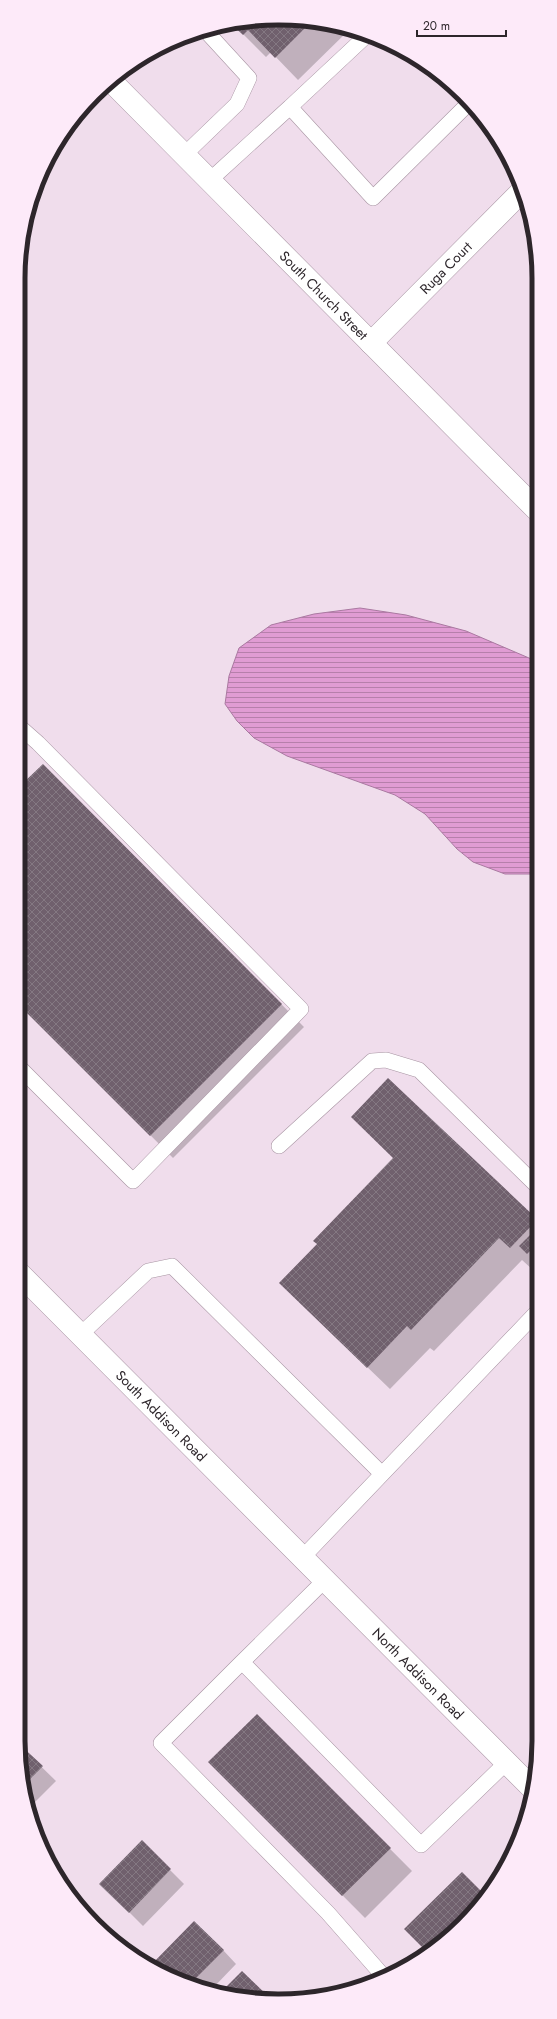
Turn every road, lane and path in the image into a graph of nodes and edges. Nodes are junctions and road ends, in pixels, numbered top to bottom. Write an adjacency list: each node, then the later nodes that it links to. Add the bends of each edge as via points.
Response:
1 (209, 35): 6 (lane, via 249,78 237,104)
2 (363, 39): 4 (lane)
3 (115, 85): 6 (street, South Church Street)
4 (290, 107): 5 (lane, via 373,198); 7 (lane)
5 (465, 107)
6 (184, 155): 7 (street, South Church Street)
7 (210, 180): 9 (street, South Church Street)
8 (518, 195): 9 (street, Ruga Court)
9 (371, 343): 10 (street, South Church Street)
10 (532, 505)
11 (25, 731): 12 (lane, via 301,1009 133,1182)
12 (25, 1073)
13 (279, 1146): 14 (lane, via 372,1061 386,1060 419,1070)
14 (532, 1181)
15 (25, 1279): 17 (street, South Addison Road)
16 (532, 1317): 18 (lane)
17 (80, 1335): 18 (lane, via 148,1271 172,1266); 19 (street, South Addison Road)
18 (382, 1474): 19 (lane)
19 (302, 1558): 20 (street, North Addison Road)
20 (324, 1581): 21 (lane); 22 (street, North Addison Road)
21 (242, 1662): 22 (lane, via 421,1845); 24 (lane, via 161,1743 328,1914)
22 (507, 1762): 23 (street, North Addison Road)
23 (528, 1784)
24 (380, 1973)

